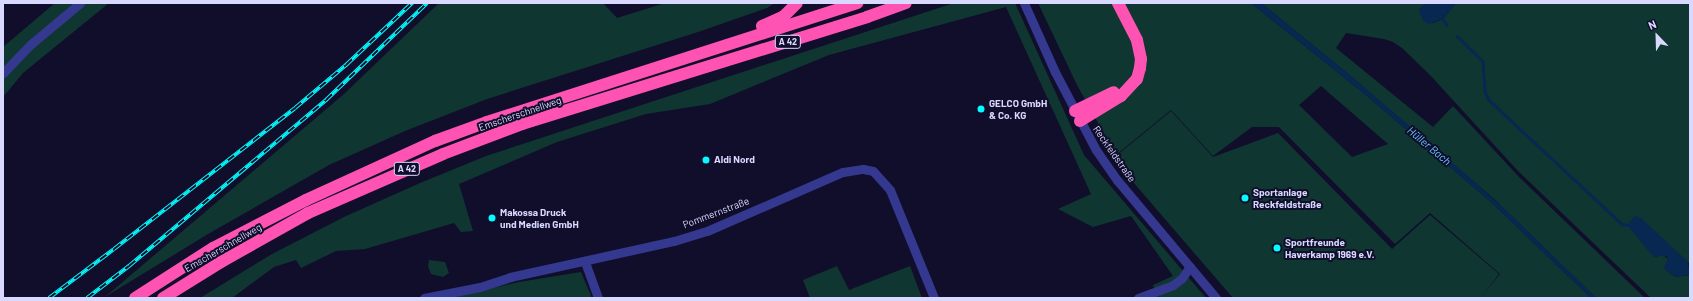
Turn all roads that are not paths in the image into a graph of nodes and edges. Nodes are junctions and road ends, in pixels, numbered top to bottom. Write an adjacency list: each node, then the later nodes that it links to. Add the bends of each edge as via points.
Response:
1 (80, 3): 9 (street, via 31,44)
2 (797, 3): 8 (highway, via 784,16 773,22 698,46)
3 (857, 3): 8 (highway, Emscherschnellweg / A 42)
4 (906, 3): 15 (highway, Emscherschnellweg / A 42, via 522,124 443,154 308,213)
5 (1024, 3): 10 (street, Reckfeldstraße)
6 (1112, 3): 10 (highway, via 1132,43 1135,66 1127,83)
7 (1118, 3): 10 (highway, via 1137,40 1141,64 1137,79 1121,96)
8 (681, 59): 14 (highway, Emscherschnellweg / A 42, via 487,122 384,163 213,248)
9 (3, 73)
10 (1077, 116): 12 (street, Reckfeldstraße, via 1117,180)
11 (585, 262): 13 (street, Pommernstraße, via 510,277); 17 (street); 18 (street, Pommernstraße, via 708,231 843,172 863,168 873,172 890,190)
12 (1190, 266): 19 (street, via 1182,278 1173,285); 20 (street, Reckfeldstraße)
13 (470, 294): 16 (street, Pommernstraße)
14 (134, 298)
15 (163, 298)
16 (424, 298)
17 (598, 298)
18 (934, 298)
19 (1138, 298)
20 (1216, 298)

